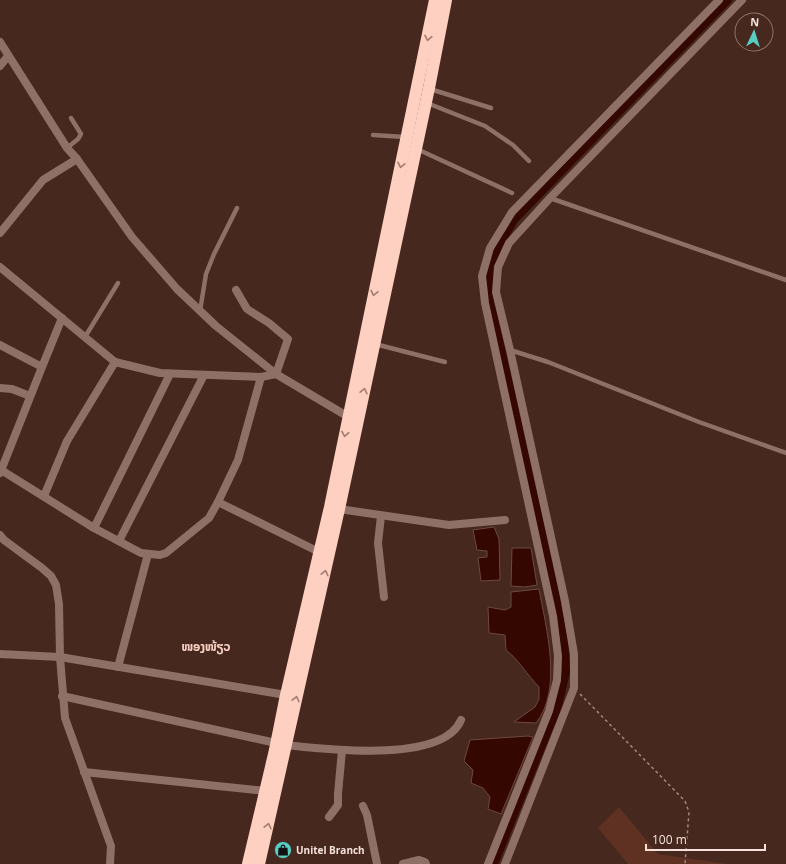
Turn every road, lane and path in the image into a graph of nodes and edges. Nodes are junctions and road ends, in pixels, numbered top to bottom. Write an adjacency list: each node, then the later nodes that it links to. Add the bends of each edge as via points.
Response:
1 (435, 0): 13 (highway, one-way to 13)
2 (446, 0): 8 (highway)
3 (719, 0): 74 (street, via 512,212 490,248 482,276 485,303 553,616 558,656 557,680 549,711)
4 (742, 0): 19 (street)
5 (0, 42): 6 (street)
6 (8, 56): 7 (street); 14 (street)
7 (0, 66)
8 (429, 88): 9 (highway); 10 (lane)
9 (426, 102): 15 (highway); 17 (lane, via 485,126 513,145)
10 (491, 108)
11 (71, 118): 14 (lane, via 81,134)
12 (373, 135): 13 (lane)
13 (407, 137): 41 (highway, one-way to 41)
14 (67, 148): 16 (street)
15 (415, 149): 18 (lane); 29 (highway)
16 (77, 159): 21 (street, via 44,180); 26 (street, via 132,237 177,289)
17 (529, 161)
18 (512, 193)
19 (550, 198): 23 (lane); 31 (street, via 509,243 498,267 496,292)
20 (237, 208): 26 (lane, via 206,274)
21 (0, 233)
22 (1, 270): 27 (street)
23 (786, 280)
24 (118, 283): 28 (lane)
25 (236, 290): 36 (street, via 247,309 288,339)
26 (200, 311): 36 (street)
27 (62, 318): 28 (street); 34 (street)
28 (85, 337): 32 (street)
29 (375, 344): 33 (lane); 41 (highway, one-way to 29)
30 (0, 345): 34 (street)
31 (510, 350): 42 (lane, via 548,362 699,422); 58 (street, via 565,601 574,654)
32 (115, 362): 35 (street); 44 (street, via 67,441)
33 (445, 362)
34 (42, 367): 40 (street)
35 (170, 374): 37 (street); 49 (street)
36 (276, 374): 38 (street); 41 (street)
37 (204, 375): 38 (street); 51 (street)
38 (261, 377): 45 (street, via 238,460)
39 (0, 388): 40 (street, via 12,389)
40 (30, 396): 43 (street)
41 (353, 419): 46 (highway); 52 (highway, one-way to 52)
42 (786, 453)
43 (1, 472): 44 (street)
44 (44, 496): 49 (street)
45 (218, 502): 52 (street); 53 (street, via 209,518 166,553)
46 (339, 509): 47 (street); 62 (highway, one-way to 46)
47 (381, 516): 48 (street, via 449,525); 54 (street, via 378,543)
48 (505, 520)
49 (94, 528): 51 (street)
50 (1, 540): 56 (street, via 42,568 56,585)
51 (119, 541): 53 (street)
52 (319, 552): 59 (highway)
53 (148, 554): 57 (street)
54 (384, 597)
55 (0, 654): 56 (street)
56 (60, 657): 57 (street); 60 (street)
57 (118, 667): 59 (street)
58 (574, 688): 75 (street); 76 (path, via 685,802 690,812)
59 (286, 695): 62 (highway)
60 (62, 696): 62 (street); 64 (street, via 65,718)
61 (461, 720): 63 (street, via 450,735 429,745 383,750)
62 (281, 744): 63 (street); 65 (highway); 70 (highway, one-way to 62)
63 (342, 750): 67 (street, via 338,805)
64 (84, 772): 65 (street); 68 (street, via 111,846)
65 (265, 791): 69 (highway)
66 (363, 806): 71 (street)
67 (329, 817)
68 (110, 864)
69 (248, 864)
70 (259, 864)
71 (376, 864)
72 (403, 864): 73 (street, via 419,860)
73 (426, 864)
74 (488, 864)
75 (505, 864)
76 (685, 864)

